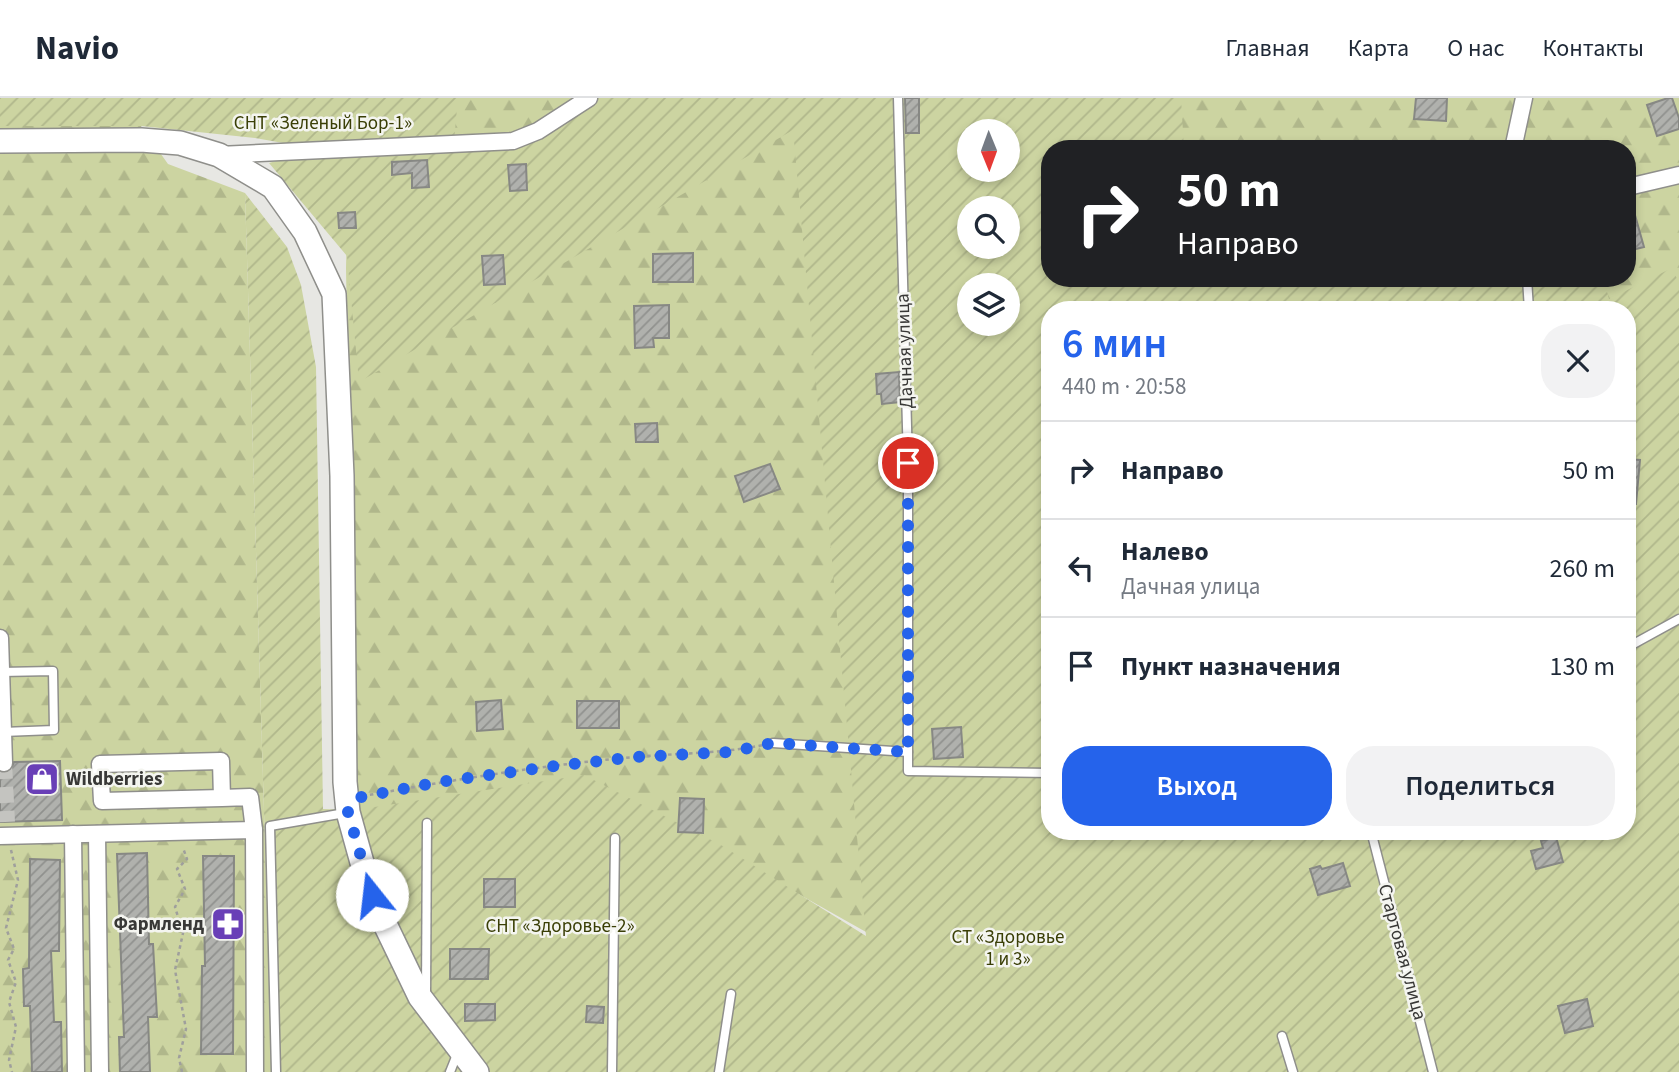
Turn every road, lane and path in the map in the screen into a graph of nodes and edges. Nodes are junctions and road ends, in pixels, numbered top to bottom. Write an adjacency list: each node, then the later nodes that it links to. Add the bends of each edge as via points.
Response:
1 (589, 98): 6 (street, via 538,131 513,141)
2 (898, 98): 15 (lane, Дачная улица, via 908,463)
3 (1524, 98): 4 (street)
4 (1515, 140)
5 (0, 142): 6 (main road, via 141,140 180,143)
6 (219, 155): 19 (main road, via 274,187 305,232 334,294)
7 (1679, 175): 8 (street)
8 (1636, 185)
9 (1679, 619): 11 (lane)
10 (0, 638): 12 (street)
11 (1636, 643)
12 (1, 672): 13 (street); 13 (lane, via 53,671 54,695 54,730)
13 (3, 732): 16 (street)
14 (773, 743): 15 (lane); 19 (path, via 729,752 636,757 439,782 356,798)
15 (908, 752): 17 (lane, Дачная улица, via 908,771)
16 (4, 763)
17 (1041, 773)
18 (222, 798): 18 (street, via 221,761 100,764 102,801); 21 (street, via 250,797)
19 (348, 812): 29 (main road, via 372,895); 37 (lane, via 270,826)
20 (427, 823): 29 (lane)
21 (254, 830): 23 (street); 36 (street)
22 (5, 831): 24 (street); 32 (path, via 18,880 6,928 14,949 8,960 16,982 9,1002 16,1027 9,1060)
23 (177, 832): 25 (street); 35 (path, via 187,859 177,869 186,888 175,907 183,933 175,970 186,1029 178,1059)
24 (73, 834): 25 (street); 33 (street)
25 (97, 834): 34 (street)
26 (615, 838): 40 (lane)
27 (1373, 840): 43 (lane, Стартовая улица)
28 (731, 994): 41 (lane)
29 (426, 1006): 31 (main road)
30 (1282, 1036): 42 (lane)
31 (459, 1049): 38 (lane); 39 (main road)
32 (12, 1072)
33 (76, 1072)
34 (100, 1072)
35 (182, 1072)
36 (255, 1072)
37 (276, 1072)
38 (450, 1072)
39 (477, 1072)
40 (612, 1072)
41 (719, 1072)
42 (1293, 1072)
43 (1433, 1072)

